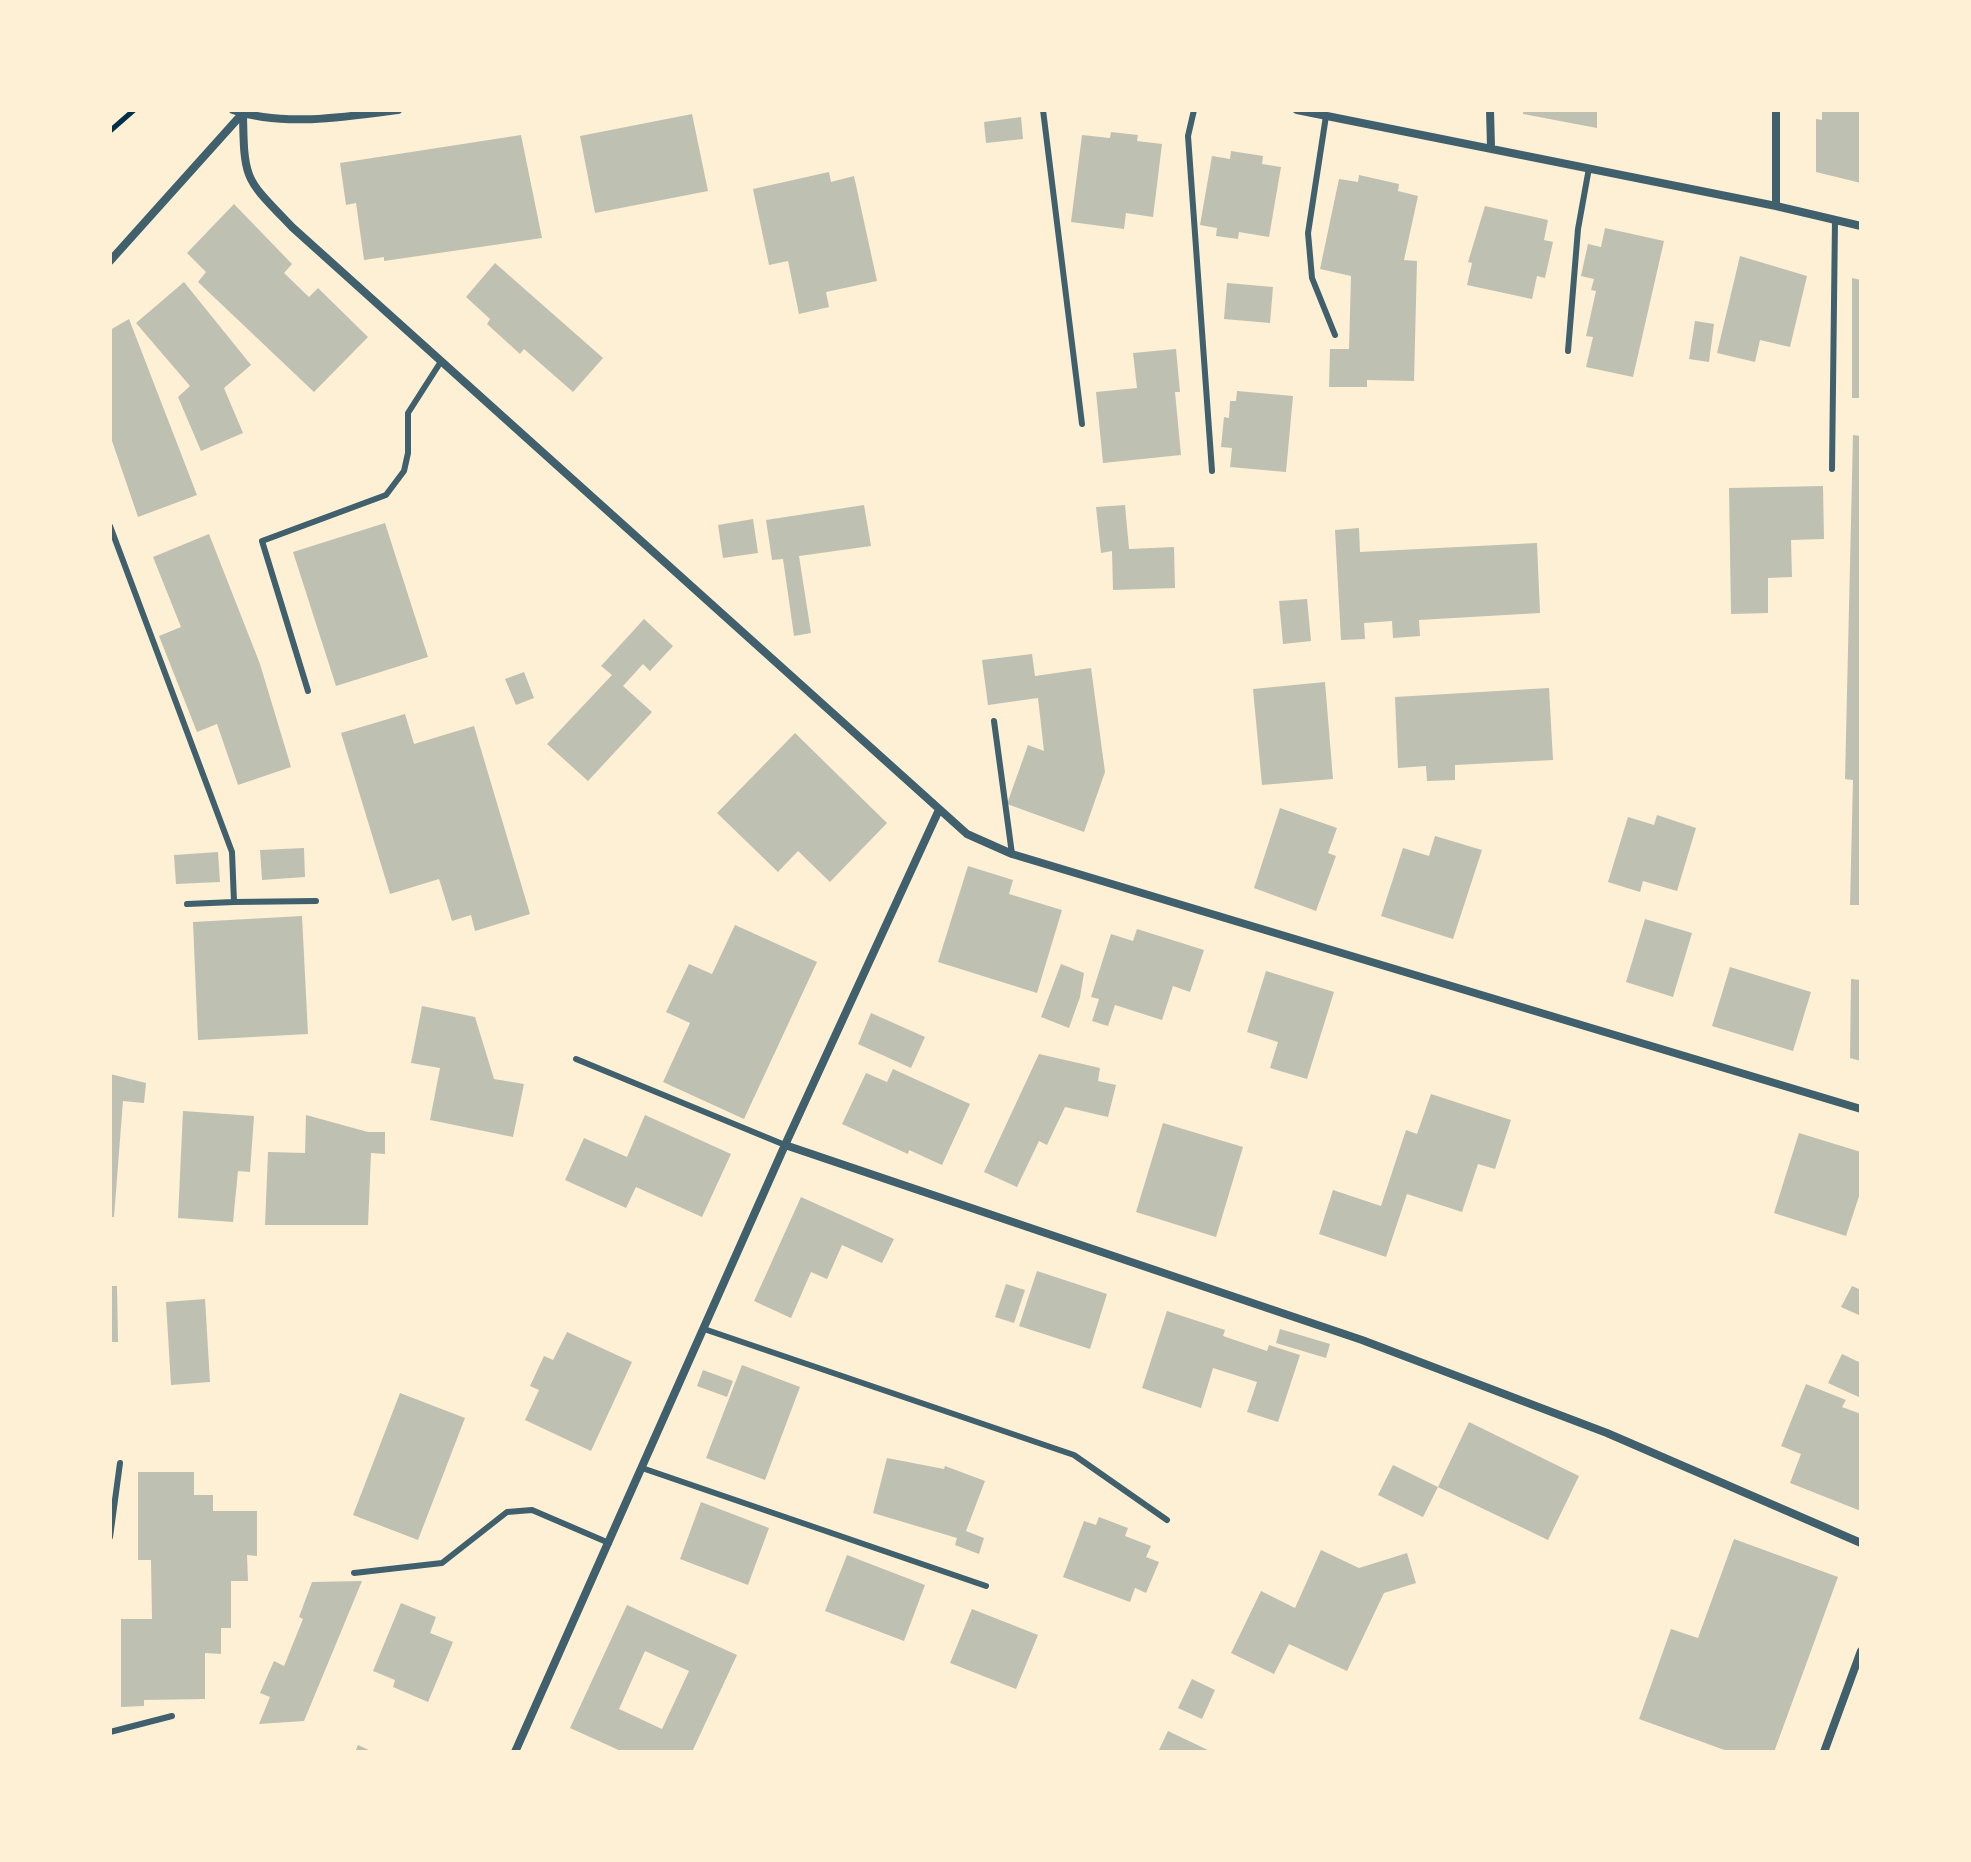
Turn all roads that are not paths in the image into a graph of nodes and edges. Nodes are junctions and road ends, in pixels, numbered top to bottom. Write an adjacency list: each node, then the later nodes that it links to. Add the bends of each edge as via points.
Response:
1 (398, 110): 8 (street)
2 (1043, 110): 19 (lane)
3 (1194, 110): 21 (lane, via 1188,136)
4 (1297, 110): 9 (street)
5 (1490, 110): 10 (street)
6 (1776, 110): 12 (street)
7 (238, 112): 8 (street); 15 (street); 18 (street, via 249,181)
8 (314, 114)
9 (1326, 116): 10 (street); 16 (lane, via 1308,233 1312,278)
10 (1491, 147): 11 (street)
11 (1589, 167): 12 (street); 17 (lane)
12 (1776, 206): 13 (street)
13 (1835, 220): 14 (street); 20 (lane)
14 (1861, 226)
15 (110, 261)
16 (1335, 335)
17 (1568, 351)
18 (440, 363): 23 (lane, via 408,413 404,471 386,495 262,541); 25 (street)
19 (1082, 424)
20 (1832, 469)
21 (1212, 471)
22 (110, 526): 28 (lane, via 232,852)
23 (308, 691)
24 (994, 721): 26 (lane)
25 (938, 812): 26 (street, via 967,834); 32 (street)
26 (1012, 854): 31 (street)
27 (316, 901): 28 (lane)
28 (234, 902): 29 (lane)
29 (187, 904)
30 (576, 1059): 32 (lane)
31 (1861, 1109)
32 (785, 1145): 33 (street); 39 (street, via 1362,1340 1607,1433)
33 (704, 1329): 35 (street); 36 (lane, via 1074,1455)
34 (120, 1463): 37 (lane)
35 (642, 1468): 38 (street); 41 (lane)
36 (1167, 1520)
37 (110, 1537)
38 (609, 1543): 40 (lane, via 532,1510 507,1512 442,1563); 45 (street)
39 (1861, 1543)
40 (354, 1573)
41 (986, 1586)
42 (1861, 1651): 46 (street)
43 (172, 1716): 44 (lane)
44 (110, 1732)
45 (515, 1752)
46 (1824, 1752)

